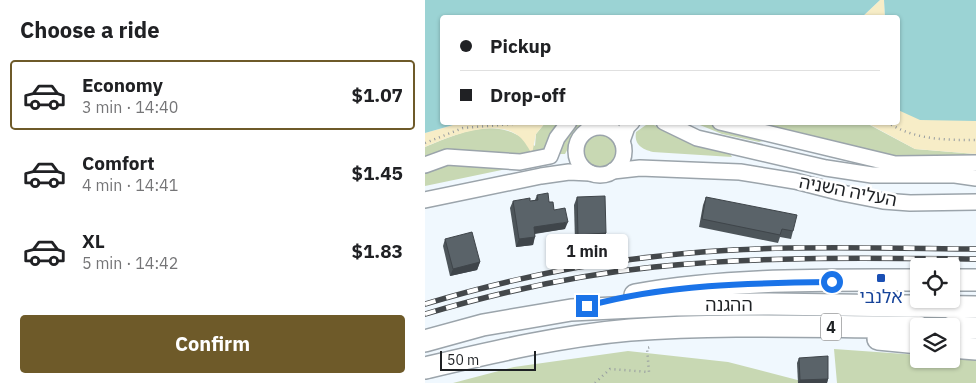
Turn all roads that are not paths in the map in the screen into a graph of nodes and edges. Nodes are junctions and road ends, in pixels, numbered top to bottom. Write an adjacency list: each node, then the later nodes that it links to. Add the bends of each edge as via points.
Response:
1 (567, 125): 12 (street, via 550,156 520,162 447,157)
2 (600, 125): 10 (street, via 583,132)
3 (604, 125): 9 (street)
4 (629, 125): 9 (street)
5 (670, 125): 8 (street, via 697,138)
6 (687, 125): 8 (street)
7 (732, 125): 11 (street, via 895,164)
8 (721, 143): 17 (street, via 826,168 883,175)
9 (623, 144): 13 (street, via 623,160); 14 (street, העליה השניה, via 630,154 646,162)
10 (575, 147): 16 (street, via 578,162); 18 (street, via 559,167)
11 (976, 163)
12 (425, 165)
13 (613, 171): 14 (street, העליה השניה, via 640,168); 16 (street)
14 (721, 171): 21 (street, העליה השניה, via 763,175 883,200)
15 (976, 172): 17 (street)
16 (590, 173): 18 (street)
17 (955, 175): 19 (street)
18 (541, 176): 20 (street)
19 (976, 178)
20 (425, 200)
21 (976, 202)
22 (910, 280): 26 (highway, via 687,288)
23 (960, 280): 24 (highway)
24 (976, 280)
25 (976, 308): 26 (highway, ההגנה / 4, via 761,304)
26 (571, 310): 31 (highway, ההגנה / 4, via 483,325)
27 (743, 326): 28 (highway, ההגנה / 4); 32 (highway); 35 (highway, ההגנה / 4, via 631,330 577,336)
28 (910, 327)
29 (960, 327): 30 (highway)
30 (976, 328)
31 (425, 341)
32 (910, 342)
33 (960, 347): 34 (highway)
34 (976, 349)
35 (425, 368)

